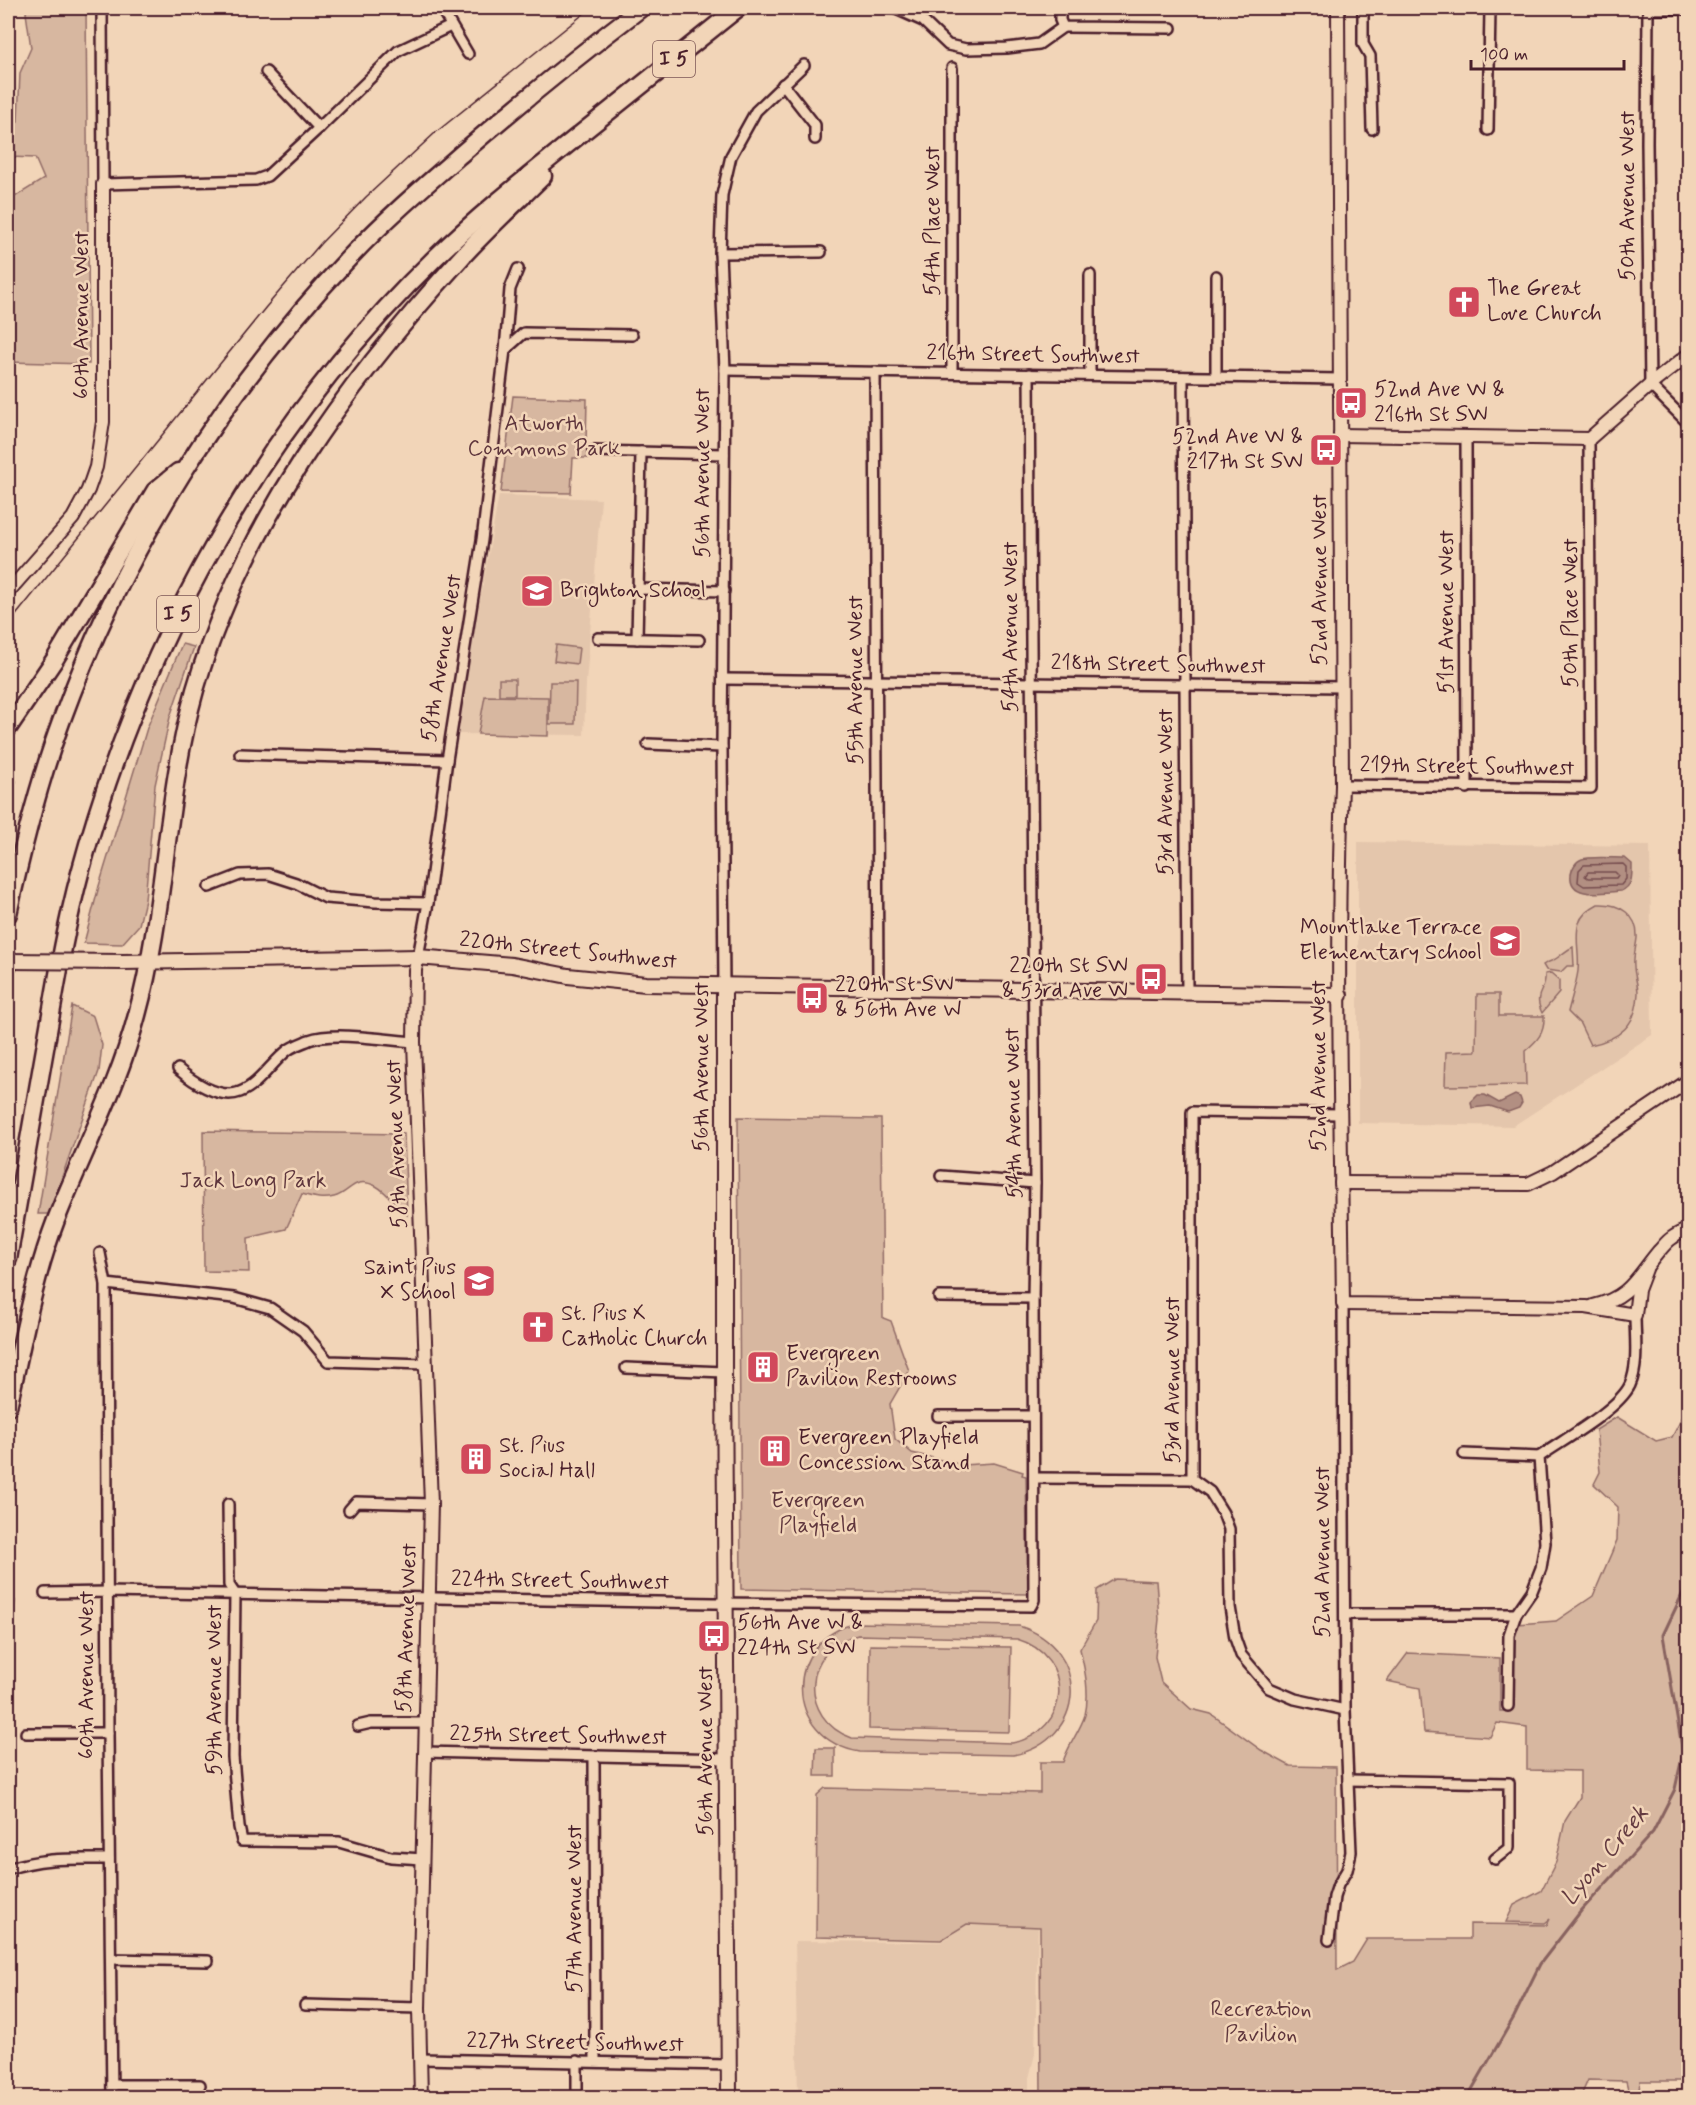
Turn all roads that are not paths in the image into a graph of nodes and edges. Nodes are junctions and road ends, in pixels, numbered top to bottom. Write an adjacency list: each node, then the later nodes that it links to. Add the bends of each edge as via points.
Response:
1 (102, 8): 25 (street, 60th Avenue West)
2 (441, 8): 12 (street)
3 (640, 8): 50 (highway, via 402,205 352,255 260,361)
4 (738, 8): 20 (highway, I 5)
5 (894, 8): 13 (street, via 923,21 948,45 966,49 1039,44)
6 (1060, 8): 13 (street)
7 (1338, 8): 41 (street, 52nd Avenue West)
8 (1363, 8): 22 (street, via 1363,44 1370,56)
9 (1490, 8): 23 (street)
10 (1648, 8): 11 (street); 42 (street, 50th Avenue West)
11 (1689, 9)
12 (451, 26): 15 (street); 21 (street, via 398,51)
13 (1063, 27): 14 (street)
14 (1171, 28)
15 (468, 54)
16 (804, 65): 19 (street, 56th Avenue West)
17 (952, 68): 36 (street, 54th Place West)
18 (266, 72): 21 (street)
19 (783, 84): 24 (street, via 815,125); 27 (street, 56th Avenue West, via 756,111 730,156 722,195)
20 (610, 110): 75 (highway, via 462,256 393,336 283,489 236,579 195,690 179,758); 90 (highway, I 5, via 468,228 381,315 278,444 192,585 127,729 80,874)
21 (320, 128): 25 (street, via 272,172 256,180)
22 (1372, 129)
23 (1488, 130)
24 (815, 139)
25 (103, 184): 53 (street, 60th Avenue West, via 103,422 96,467 73,518)
26 (821, 252): 27 (street)
27 (720, 253): 34 (street, 56th Avenue West)
28 (518, 269): 32 (street, 58th Avenue West, via 510,289)
29 (1090, 275): 38 (street)
30 (1216, 276): 40 (street)
31 (632, 335): 32 (street, via 524,333)
32 (505, 350): 66 (street, 58th Avenue West, via 482,540)
33 (1689, 355): 42 (street)
34 (725, 370): 35 (street, 216th Street Southwest); 49 (street, 56th Avenue West)
35 (875, 372): 36 (street, 216th Street Southwest); 58 (street, 55th Avenue West)
36 (952, 373): 37 (street, 216th Street Southwest)
37 (1029, 374): 38 (street, 216th Street Southwest); 59 (street, 54th Avenue West)
38 (1090, 375): 39 (street, 216th Street Southwest)
39 (1184, 377): 40 (street, 216th Street Southwest); 60 (street, 53rd Avenue West)
40 (1216, 377): 41 (street, 216th Street Southwest)
41 (1340, 379): 44 (street, 52nd Avenue West)
42 (1650, 385): 43 (street); 46 (street)
43 (1689, 423)
44 (1340, 435): 45 (street); 61 (street, 52nd Avenue West)
45 (1466, 437): 46 (street); 68 (street, 51st Avenue West)
46 (1589, 439): 69 (street, 50th Place West)
47 (593, 451): 48 (street)
48 (641, 452): 49 (street); 51 (street)
49 (724, 454): 52 (street, 56th Avenue West)
50 (188, 464): 62 (highway, via 155,491); 72 (highway, via 133,558 83,665 40,785)
51 (638, 589): 52 (street); 55 (street)
52 (724, 591): 57 (street, 56th Avenue West)
53 (8, 592)
54 (598, 638): 55 (street)
55 (637, 639): 56 (street)
56 (699, 640)
57 (723, 679): 58 (street, 218th Street Southwest); 64 (street, 56th Avenue West)
58 (875, 681): 59 (street, 218th Street Southwest); 77 (street, 55th Avenue West)
59 (1030, 683): 60 (street, 218th Street Southwest); 78 (street, 54th Avenue West)
60 (1185, 685): 61 (street, 218th Street Southwest); 79 (street, 53rd Avenue West)
61 (1341, 687): 67 (street, 52nd Avenue West)
62 (8, 728)
63 (648, 744): 64 (street)
64 (722, 747): 76 (street, 56th Avenue West)
65 (240, 754): 66 (street)
66 (447, 760): 71 (street, 58th Avenue West)
67 (1342, 785): 68 (street, 219th Street Southwest); 80 (street, 52nd Avenue West)
68 (1467, 788): 69 (street, 219th Street Southwest)
69 (1591, 788)
70 (209, 887): 71 (street, via 240,875 268,874 326,898)
71 (428, 903): 73 (street, 58th Avenue West)
72 (8, 914)
73 (418, 957): 75 (main road, 220th Street Southwest); 76 (main road, 220th Street Southwest, via 512,965 603,980); 81 (street, 58th Avenue West)
74 (8, 961): 75 (main road, 220th Street Southwest, bridge)
75 (150, 961): 101 (highway, via 123,1062 48,1243)
76 (724, 986): 77 (main road, 220th Street Southwest); 100 (main road, 56th Avenue West)
77 (878, 988): 78 (main road, 220th Street Southwest)
78 (1033, 991): 79 (main road, 220th Street Southwest); 86 (street, 54th Avenue West)
79 (1187, 992): 80 (main road, 220th Street Southwest)
80 (1340, 995): 84 (street, 52nd Avenue West)
81 (414, 1042): 82 (street, via 312,1039 288,1049 239,1093 217,1092 192,1081); 98 (street, 58th Avenue West)
82 (178, 1068)
83 (1689, 1082): 87 (street, via 1553,1172 1527,1184)
84 (1341, 1114): 87 (street, 52nd Avenue West); 107 (street, 53rd Avenue West, via 1192,1112)
85 (941, 1176): 86 (street)
86 (1035, 1183): 94 (street, 54th Avenue West)
87 (1341, 1183): 95 (street, 52nd Avenue West)
88 (1689, 1229): 91 (street, via 1670,1239)
89 (100, 1253): 92 (street, 60th Avenue West)
90 (8, 1259)
91 (1646, 1269): 96 (street, via 1625,1293 1609,1303); 97 (street)
92 (106, 1284): 98 (street, via 234,1298 270,1308 303,1331 328,1361); 111 (street, 60th Avenue West)
93 (939, 1297): 94 (street)
94 (1033, 1298): 103 (street, 54th Avenue West)
95 (1343, 1304): 96 (street); 117 (street, 52nd Avenue West)
96 (1586, 1307): 97 (street)
97 (1635, 1315): 105 (street, via 1630,1384 1618,1402)
98 (425, 1364): 108 (street, 58th Avenue West)
99 (626, 1368): 100 (street)
100 (724, 1372): 116 (main road, 56th Avenue West)
101 (8, 1407)
102 (938, 1416): 103 (street)
103 (1033, 1416): 106 (street, 54th Avenue West)
104 (1464, 1454): 105 (street)
105 (1539, 1457): 118 (street, via 1545,1543 1532,1591)
106 (1034, 1478): 107 (street); 115 (street, 54th Avenue West)
107 (1192, 1479): 120 (street, 53rd Avenue West, via 1210,1492 1229,1529 1230,1607 1234,1638 1241,1655 1269,1688 1294,1699)
108 (431, 1503): 110 (street, via 356,1502); 114 (street, 58th Avenue West)
109 (228, 1504): 113 (street, 59th Avenue West, via 230,1585)
110 (349, 1510)
111 (108, 1592): 112 (street, 224th Street Southwest); 113 (street, 224th Street Southwest); 124 (street, 60th Avenue West)
112 (45, 1593)
113 (235, 1594): 114 (street, 224th Street Southwest); 130 (street, 59th Avenue West, via 232,1757 242,1841 339,1842 392,1857)
114 (430, 1598): 116 (street, 224th Street Southwest); 121 (street, 58th Avenue West)
115 (1034, 1600): 116 (street, 224th Street Southwest, via 1031,1606 1021,1608)
116 (726, 1603): 127 (main road, 56th Avenue West)
117 (1345, 1614): 118 (street); 120 (street, 52nd Avenue West)
118 (1516, 1614): 119 (street, via 1509,1635)
119 (1508, 1706)
120 (1345, 1710): 128 (street, 52nd Avenue West)
121 (426, 1723): 122 (street); 125 (street, 58th Avenue West)
122 (358, 1725)
123 (26, 1733): 124 (street)
124 (108, 1733): 129 (street, 60th Avenue West)
125 (425, 1752): 126 (street, 225th Street Southwest); 130 (street, 58th Avenue West)
126 (594, 1757): 127 (street, 225th Street Southwest); 140 (street, 57th Avenue West)
127 (727, 1759): 141 (main road, 56th Avenue West)
128 (1348, 1780): 131 (street, via 1509,1783 1509,1848); 133 (street, 52nd Avenue West, via 1351,1852 1334,1898)
129 (109, 1859): 132 (street, via 56,1858); 134 (street, 60th Avenue West)
130 (423, 1859): 137 (street, 58th Avenue West)
131 (1495, 1860)
132 (8, 1869)
133 (1329, 1940)
134 (112, 1959): 135 (street); 142 (street, 60th Avenue West)
135 (207, 1960)
136 (305, 2006): 137 (street)
137 (420, 2008): 138 (street, 58th Avenue West)
138 (420, 2060): 139 (street, 227th Street Southwest); 145 (street, 58th Avenue West)
139 (577, 2061): 140 (street, 227th Street Southwest); 146 (street)
140 (595, 2061): 141 (street, 227th Street Southwest)
141 (729, 2065): 147 (main road, 56th Avenue West)
142 (112, 2085): 143 (street); 144 (street, 60th Avenue West)
143 (200, 2085)
144 (112, 2097)
145 (421, 2097)
146 (577, 2097)
147 (729, 2097)

